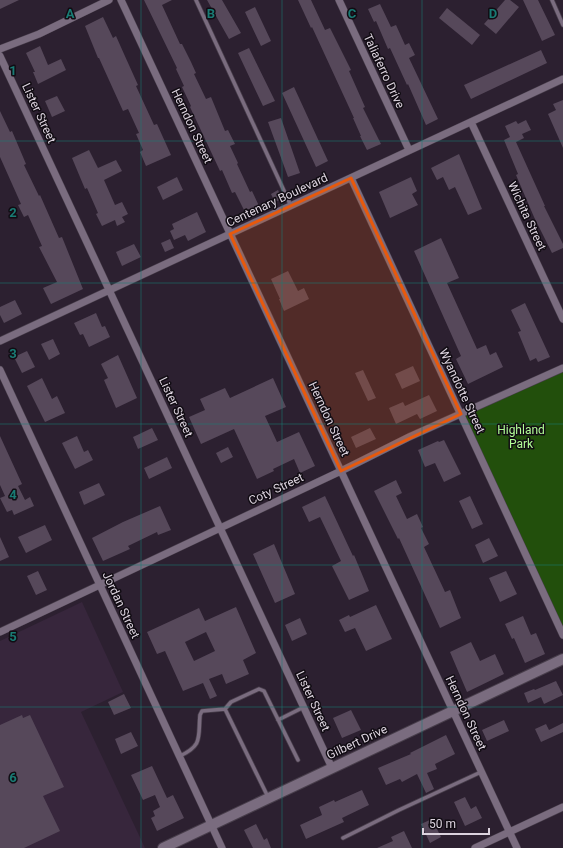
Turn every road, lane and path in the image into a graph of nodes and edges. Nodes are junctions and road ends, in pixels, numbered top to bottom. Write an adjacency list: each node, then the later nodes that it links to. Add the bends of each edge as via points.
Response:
1 (110, 0): 7 (street, via 39,34)
2 (121, 0): 14 (street, Herndon Street)
3 (196, 0): 13 (lane)
4 (339, 0): 11 (street, Taliaferro Drive)
5 (552, 0): 6 (lane)
6 (563, 25)
7 (0, 49)
8 (0, 56): 15 (street, Lister Street)
9 (563, 79): 10 (street, Centenary Boulevard)
10 (471, 122): 11 (street, Centenary Boulevard); 16 (street, Wichita Street)
11 (409, 150): 12 (street, Centenary Boulevard)
12 (351, 178): 13 (street, Centenary Boulevard); 20 (street, Wyandotte Street)
13 (291, 206): 14 (street, Centenary Boulevard)
14 (230, 234): 15 (street, Centenary Boulevard); 21 (street, Herndon Street)
15 (109, 290): 17 (street, Centenary Boulevard); 22 (street, Lister Street)
16 (563, 319)
17 (0, 341)
18 (563, 368): 20 (street, Coty Street)
19 (0, 370): 23 (street, Jordan Street)
20 (461, 414): 21 (street, Coty Street); 25 (street, Wyandotte Street)
21 (341, 471): 22 (street, Coty Street); 29 (street, Herndon Street)
22 (220, 528): 23 (street, Coty Street); 27 (street, Lister Street)
23 (100, 585): 24 (street, Coty Street); 31 (street, Jordan Street)
24 (0, 632)
25 (563, 635)
26 (563, 659): 29 (street, Gilbert Drive)
27 (304, 707): 30 (lane); 33 (street, Lister Street)
28 (226, 711): 30 (lane, via 231,702 262,689); 31 (lane, via 202,711 197,743 194,748); 35 (lane)
29 (453, 711): 33 (street, Gilbert Drive); 34 (street, Herndon Street)
30 (278, 720): 32 (lane)
31 (180, 756): 37 (street, Jordan Street)
32 (298, 760)
33 (332, 768): 35 (street, Gilbert Drive)
34 (481, 772): 38 (street, Herndon Street); 39 (lane)
35 (269, 798): 37 (street, Gilbert Drive)
36 (563, 807): 38 (street)
37 (212, 825): 40 (street, Gilbert Drive); 41 (street, Jordan Street)
38 (509, 832): 42 (street); 43 (street, Herndon Street)
39 (343, 838)
40 (163, 848)
41 (222, 848)
42 (475, 848)
43 (517, 848)

